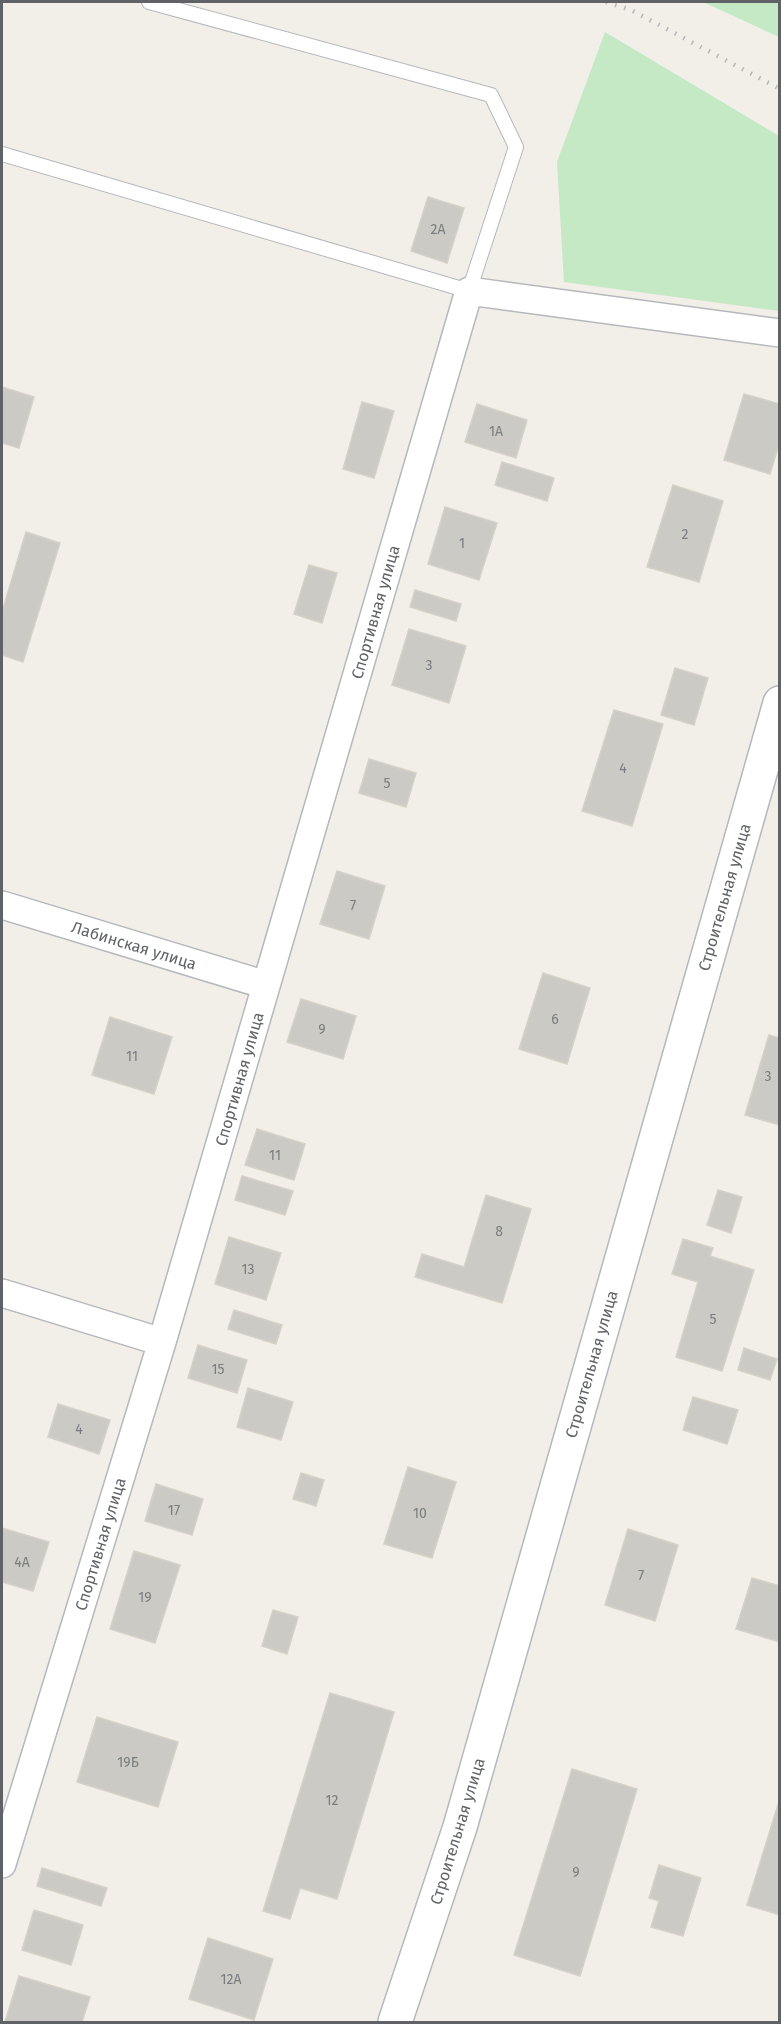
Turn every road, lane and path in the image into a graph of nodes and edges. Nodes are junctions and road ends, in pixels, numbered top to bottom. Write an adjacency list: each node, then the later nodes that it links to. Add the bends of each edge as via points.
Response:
1 (149, 2): 3 (lane, via 491,95 516,147)
2 (2, 154): 3 (lane)
3 (469, 291): 4 (street); 7 (street, Спортивная улица)
4 (780, 333)
5 (780, 703): 11 (street, Строительная улица, via 460,1827)
6 (2, 905): 7 (street, Лабинская улица)
7 (267, 985): 9 (street, Спортивная улица)
8 (2, 1293): 9 (street)
9 (162, 1342): 10 (street, Спортивная улица)
10 (2, 1864)
11 (396, 2022)

